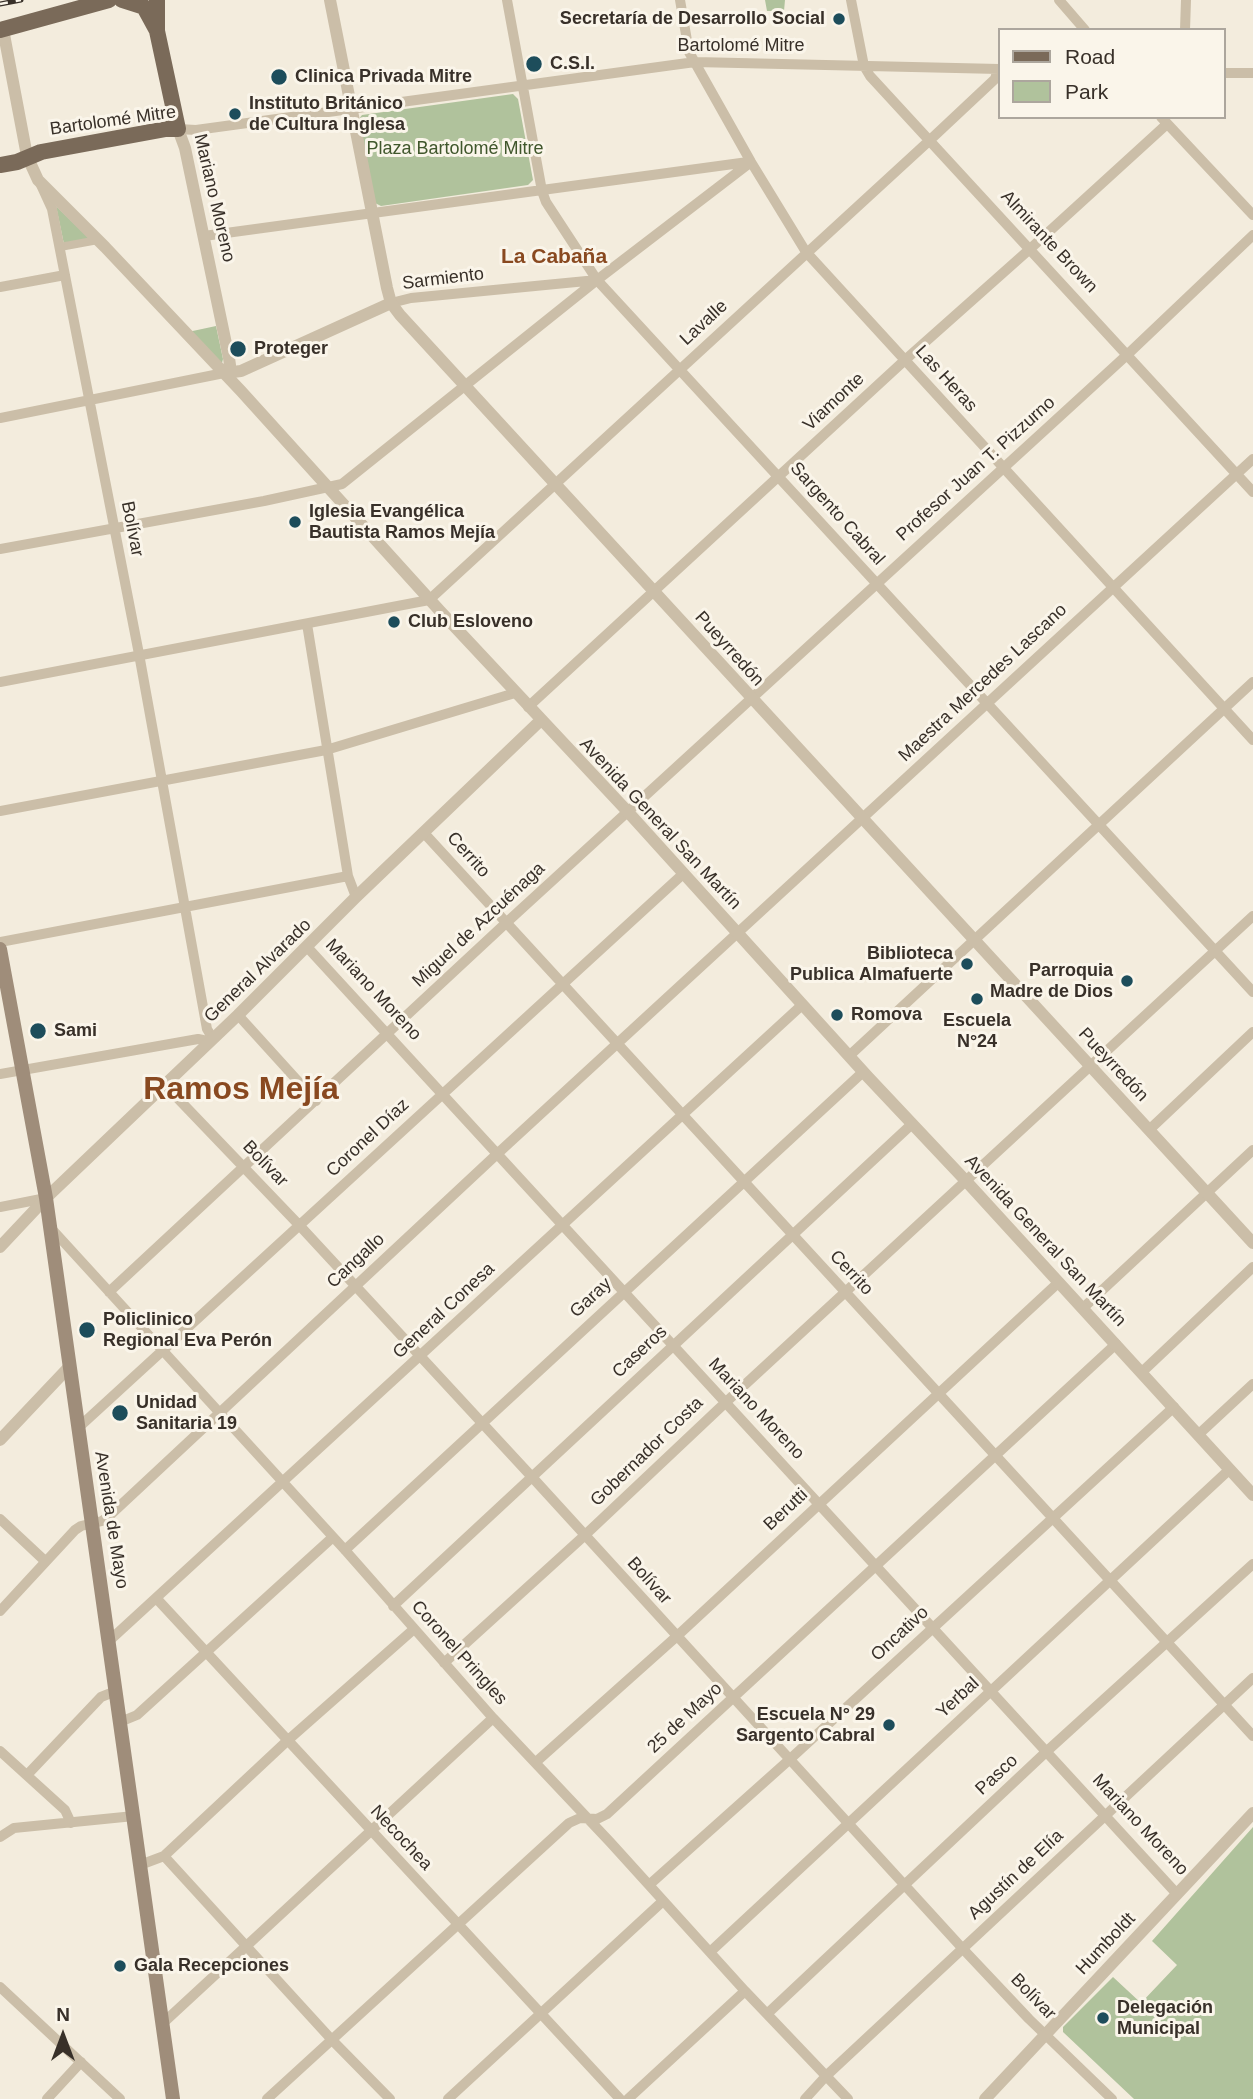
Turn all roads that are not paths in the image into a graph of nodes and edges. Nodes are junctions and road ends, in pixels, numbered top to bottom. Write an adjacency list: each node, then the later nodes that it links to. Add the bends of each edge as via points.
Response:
1 (110, 0): 12 (main road)
2 (122, 0): 13 (main road, Mariano Moreno, via 144,7)
3 (157, 0): 13 (main road, Mariano Moreno)
4 (330, 0): 21 (street, Pueyrredón)
5 (507, 0): 20 (street, Sargento Cabral)
6 (680, 0): 14 (street, Las Heras)
7 (850, 0): 15 (street, Almirante Brown)
8 (1059, 0): 10 (street)
9 (1186, 0): 11 (street)
10 (1083, 28)
11 (1185, 28)
12 (2, 29): 25 (street, Bolívar)
13 (157, 31): 23 (main road, Mariano Moreno)
14 (695, 62): 15 (street, Bartolomé Mitre); 20 (street, Bartolomé Mitre); 26 (street, Las Heras)
15 (864, 66): 16 (street, Bartolomé Mitre); 24 (street, Almirante Brown)
16 (998, 69)
17 (998, 72): 24 (street, Lavalle)
18 (1225, 73): 19 (street)
19 (1253, 73)
20 (523, 85): 21 (street, Bartolomé Mitre); 29 (street, Sargento Cabral)
21 (351, 109): 23 (street, Bartolomé Mitre); 30 (street, Pueyrredón)
22 (1164, 120): 31 (street); 36 (street, Viamonte)
23 (178, 130): 25 (main road, Bartolomé Mitre); 33 (street, Mariano Moreno)
24 (930, 140): 36 (street, Almirante Brown); 37 (street, Lavalle)
25 (27, 156): 27 (main road, Bartolomé Mitre); 28 (street, Bolívar)
26 (751, 162): 29 (street); 37 (street, Las Heras); 39 (street)
27 (0, 165)
28 (38, 180): 34 (street, Avenida General San Martín); 35 (street, Bolívar, via 52,209)
29 (542, 191): 30 (street); 39 (street, Sargento Cabral)
30 (372, 214): 33 (street); 41 (street, Pueyrredón)
31 (1253, 215)
32 (1253, 234): 42 (street, Profesor Juan T. Pizzurno)
33 (204, 236): 45 (street, Mariano Moreno, via 229,358)
34 (98, 240): 35 (street); 45 (street, Avenida General San Martín)
35 (60, 247): 38 (street, Bolívar)
36 (1031, 248): 42 (street, Almirante Brown); 43 (street, Viamonte)
37 (806, 252): 43 (street, Las Heras); 44 (street, Lavalle)
38 (65, 275): 40 (street); 47 (street, Bolívar)
39 (597, 280): 41 (street, Sarmiento); 44 (street, Sargento Cabral); 46 (street)
40 (0, 287)
41 (391, 303): 45 (street, Sarmiento, via 241,371); 46 (street, Pueyrredón)
42 (1128, 354): 50 (street, Profesor Juan T. Pizzurno); 51 (street, Almirante Brown)
43 (905, 360): 50 (street, Las Heras); 52 (street, Viamonte)
44 (680, 369): 52 (street, Sargento Cabral); 53 (street, Lavalle)
45 (224, 373): 47 (street); 54 (street, Avenida General San Martín)
46 (464, 386): 53 (street, Pueyrredón); 54 (street, via 342,484)
47 (89, 401): 48 (street); 56 (street, Bolívar)
48 (0, 418)
49 (1253, 459): 51 (street, Maestra Mercedes Lascano)
50 (1002, 467): 58 (street, Profesor Juan T. Pizzurno); 59 (street, Las Heras)
51 (1236, 474): 55 (street, Almirante Brown); 59 (street, Maestra Mercedes Lascano)
52 (780, 477): 58 (street, Sargento Cabral); 60 (street, Viamonte)
53 (554, 484): 60 (street, Pueyrredón); 61 (street, Lavalle)
54 (328, 489): 56 (street); 61 (street, Avenida General San Martín)
55 (1253, 492)
56 (114, 528): 57 (street); 63 (street, Bolívar)
57 (0, 550)
58 (877, 583): 67 (street, Profesor Juan T. Pizzurno); 68 (street, Sargento Cabral)
59 (1112, 588): 68 (street, Maestra Mercedes Lascano); 70 (street, Las Heras)
60 (654, 592): 67 (street, Pueyrredón); 69 (street, Viamonte)
61 (429, 600): 62 (street); 66 (street, Avenida General San Martín)
62 (307, 624): 63 (street); 73 (street)
63 (139, 654): 65 (street); 74 (street, Bolívar)
64 (1253, 681): 70 (street)
65 (0, 682)
66 (515, 693): 69 (street, Avenida General San Martín); 73 (street)
67 (751, 699): 76 (street, Profesor Juan T. Pizzurno); 77 (street, Pueyrredón)
68 (987, 703): 77 (street, Maestra Mercedes Lascano); 78 (street, Sargento Cabral)
69 (528, 707): 71 (street, Avenida General San Martín)
70 (1223, 708): 72 (street, Las Heras); 78 (street)
71 (541, 720): 76 (street, Avenida General San Martín); 79 (street, General Alvarado)
72 (1253, 740)
73 (326, 750): 74 (street); 81 (street)
74 (161, 781): 75 (street); 83 (street, Bolívar)
75 (0, 811)
76 (628, 812): 80 (street, Avenida General San Martín); 85 (street, Miguel de Azcuénaga)
77 (861, 818): 86 (street, Maestra Mercedes Lascano); 87 (street, Pueyrredón)
78 (1098, 824): 87 (street); 91 (street, Sargento Cabral)
79 (424, 833): 82 (street, General Alvarado); 85 (street, Cerrito)
80 (683, 874): 86 (street, Avenida General San Martín); 92 (street, Coronel Díaz)
81 (348, 876): 82 (street); 83 (street)
82 (356, 897): 89 (street, General Alvarado)
83 (184, 907): 88 (street); 98 (street, Bolívar)
84 (1253, 915): 91 (street, Gobernador Costa)
85 (506, 923): 92 (street, Cerrito); 97 (street, Miguel de Azcuénaga)
86 (737, 934): 94 (street, Avenida General San Martín); 99 (street, Cangallo)
87 (974, 941): 100 (street); 101 (street, Pueyrredón)
88 (0, 942)
89 (308, 948): 95 (street, General Alvarado); 97 (street, Mariano Moreno)
90 (0, 949): 102 (main road, Avenida de Mayo)
91 (1214, 950): 93 (street, Sargento Cabral); 101 (street, Gobernador Costa)
92 (562, 984): 99 (street, Cerrito); 106 (street, Coronel Díaz)
93 (1253, 992)
94 (802, 1005): 100 (street, Avenida General San Martín); 108 (street, General Conesa)
95 (239, 1015): 98 (street, General Alvarado); 107 (street)
96 (1253, 1032): 110 (street)
97 (388, 1034): 106 (street, Mariano Moreno); 107 (street, Miguel de Azcuénaga)
98 (209, 1042): 102 (street, via 198,1038); 105 (street, General Alvarado)
99 (617, 1044): 108 (street, Cerrito); 112 (street, Cangallo)
100 (849, 1056): 103 (street, Avenida General San Martín)
101 (1090, 1066): 110 (street, Pueyrredón); 115 (street, Gobernador Costa)
102 (23, 1070): 104 (street); 117 (main road, Avenida de Mayo)
103 (863, 1072): 109 (street, Avenida General San Martín); 114 (street, Garay)
104 (0, 1074)
105 (164, 1084): 113 (street, Bolívar); 117 (street, General Alvarado)
106 (443, 1093): 112 (street, Mariano Moreno); 120 (street, Coronel Díaz)
107 (316, 1101): 113 (street, Miguel de Azcuénaga)
108 (683, 1113): 114 (street, Cerrito); 121 (street, General Conesa)
109 (912, 1124): 115 (street, Avenida General San Martín); 122 (street, Caseros)
110 (1149, 1130): 116 (street, Pueyrredón)
111 (1253, 1150): 116 (street)
112 (496, 1155): 121 (street, Mariano Moreno); 127 (street, Cangallo)
113 (244, 1167): 120 (street, Bolívar); 128 (street, Miguel de Azcuénaga)
114 (743, 1181): 122 (street, Cerrito); 130 (street, Garay)
115 (966, 1181): 126 (street, Avenida General San Martín); 129 (street, Gobernador Costa)
116 (1207, 1193): 123 (street, Pueyrredón); 131 (street)
117 (46, 1198): 118 (street); 119 (main road, Avenida de Mayo); 124 (street, General Alvarado)
118 (0, 1207)
119 (49, 1226): 128 (street, Coronel Pringles); 136 (main road, Avenida de Mayo)
120 (300, 1226): 127 (street, Bolívar); 134 (street, Coronel Díaz)
121 (562, 1226): 130 (street, Mariano Moreno); 135 (street, General Conesa)
122 (793, 1236): 129 (street, Cerrito); 133 (street, Caseros)
123 (1253, 1243)
124 (0, 1247)
125 (1253, 1267): 137 (street)
126 (1059, 1282): 131 (street, Avenida General San Martín); 139 (street, Berutti)
127 (354, 1286): 135 (street, Bolívar); 142 (street, Cangallo)
128 (110, 1292): 134 (street, Coronel Pringles)
129 (845, 1292): 139 (street, Cerrito); 140 (street, Gobernador Costa)
130 (623, 1293): 133 (street, Mariano Moreno); 143 (street, Garay)
131 (1083, 1308): 132 (street, Avenida General San Martín)
132 (1116, 1344): 137 (street, Avenida General San Martín); 147 (street, 25 de Mayo)
133 (672, 1346): 140 (street, Mariano Moreno); 149 (street, Caseros)
134 (162, 1351): 142 (street, Coronel Pringles); 144 (street, Coronel Díaz)
135 (419, 1358): 143 (street, Bolívar); 150 (street, General Conesa)
136 (69, 1367): 144 (main road, Avenida de Mayo); 146 (street)
137 (1142, 1372): 141 (street, Avenida General San Martín)
138 (1253, 1384): 145 (street)
139 (938, 1392): 147 (street, Cerrito); 152 (street, Berutti)
140 (725, 1403): 152 (street, Mariano Moreno); 156 (street, Gobernador Costa)
141 (1174, 1407): 145 (street, Avenida General San Martín); 153 (street, Oncativo)
142 (218, 1413): 150 (street, Coronel Pringles); 155 (street, Cangallo, via 108,1517)
143 (482, 1425): 149 (street, Bolívar); 158 (street, Garay)
144 (78, 1428): 155 (main road, Avenida de Mayo)
145 (1199, 1434): 148 (street, Avenida General San Martín)
146 (0, 1440)
147 (996, 1455): 153 (street, Cerrito); 161 (street, 25 de Mayo)
148 (1230, 1469): 151 (street, Avenida General San Martín); 162 (street, Yerbal)
149 (532, 1477): 156 (street, Bolívar); 164 (street, Caseros)
150 (283, 1483): 157 (street, Coronel Pringles); 163 (street, General Conesa)
151 (1253, 1495)
152 (818, 1505): 161 (street, Mariano Moreno); 168 (street, Berutti)
153 (1052, 1516): 162 (street, Cerrito); 166 (street, Oncativo)
154 (0, 1519): 159 (street)
155 (92, 1524): 159 (street, Cangallo, via 75,1530); 169 (main road, Avenida de Mayo)
156 (584, 1536): 168 (street, Bolívar); 172 (street, Gobernador Costa)
157 (333, 1537): 158 (street, Coronel Pringles); 171 (street)
158 (345, 1550): 164 (street, Coronel Pringles)
159 (45, 1561): 165 (street, Cangallo)
160 (1253, 1564): 170 (street, Pasco)
161 (875, 1567): 166 (street, Mariano Moreno); 176 (street, 25 de Mayo)
162 (1110, 1580): 170 (street, Cerrito); 175 (street, Yerbal)
163 (158, 1599): 169 (street, General Conesa); 171 (street, Necochea)
164 (393, 1606): 167 (street, Coronel Pringles)
165 (0, 1611)
166 (932, 1628): 175 (street, Mariano Moreno); 184 (street, Oncativo)
167 (414, 1629): 172 (street, Coronel Pringles); 181 (street)
168 (676, 1637): 176 (street, Bolívar); 185 (street, Berutti)
169 (110, 1641): 174 (main road, Avenida de Mayo)
170 (1168, 1642): 177 (street, Cerrito); 183 (street, Pasco)
171 (208, 1652): 179 (street, via 137,1714); 181 (street, Necochea)
172 (444, 1663): 178 (street, Coronel Pringles)
173 (1253, 1678): 177 (street, Agustín de Elía)
174 (116, 1691): 179 (main road, Avenida de Mayo); 186 (street, via 101,1697)
175 (990, 1692): 183 (street, Mariano Moreno); 192 (street, Yerbal)
176 (733, 1698): 184 (street, Bolívar); 190 (street, 25 de Mayo, via 607,1814)
177 (1224, 1704): 180 (street, Cerrito); 189 (street, Agustín de Elía)
178 (493, 1718): 185 (street, Coronel Pringles); 193 (street)
179 (120, 1722): 188 (main road, Avenida de Mayo)
180 (1253, 1736)
181 (287, 1741): 193 (street, Necochea); 195 (street)
182 (0, 1751): 186 (street)
183 (1046, 1752): 189 (street, Mariano Moreno); 198 (street, Pasco)
184 (789, 1760): 192 (street, Bolívar); 197 (street, Oncativo)
185 (536, 1762): 190 (street, Coronel Pringles)
186 (27, 1775): 191 (street, via 65,1810)
187 (1253, 1814): 199 (street, Humboldt)
188 (134, 1816): 191 (street); 196 (main road, Avenida de Mayo)
189 (1105, 1816): 199 (street, Mariano Moreno); 203 (street, Agustín de Elía)
190 (588, 1819): 197 (street, Coronel Pringles); 201 (street, 25 de Mayo, via 569,1823)
191 (71, 1823): 194 (street, via 14,1828)
192 (848, 1823): 198 (street, Bolívar); 204 (street, Yerbal)
193 (371, 1831): 201 (street, Necochea); 202 (street)
194 (0, 1837)
195 (164, 1856): 196 (street); 202 (street)
196 (140, 1865): 209 (main road, Avenida de Mayo)
197 (649, 1885): 200 (street, Coronel Pringles)
198 (906, 1885): 203 (street, Bolívar); 207 (street, Pasco)
199 (1177, 1894): 210 (street, Humboldt)
200 (663, 1901): 204 (street, Coronel Pringles); 208 (street)
201 (457, 1925): 208 (street, Necochea); 211 (street, 25 de Mayo)
202 (248, 1946): 209 (street); 211 (street)
203 (962, 1949): 210 (street, Bolívar); 213 (street, Agustín de Elía)
204 (710, 1952): 206 (street, Coronel Pringles)
205 (0, 1987): 212 (street)
206 (745, 1991): 207 (street, Coronel Pringles); 221 (street)
207 (767, 2014): 213 (street, Coronel Pringles)
208 (541, 2015): 219 (street); 220 (street, Necochea)
209 (162, 2024): 216 (main road, Avenida de Mayo)
210 (1045, 2035): 224 (street, Humboldt); 225 (street, Bolívar)
211 (332, 2040): 217 (street, 25 de Mayo); 218 (street)
212 (80, 2062): 214 (street); 215 (street)
213 (826, 2076): 222 (street, Agustín de Elía); 223 (street, Coronel Pringles)
214 (47, 2099)
215 (120, 2099)
216 (173, 2099)
217 (267, 2099)
218 (390, 2099)
219 (448, 2099)
220 (620, 2099)
221 (628, 2099)
222 (805, 2099)
223 (848, 2099)
224 (985, 2099)
225 (1112, 2099)

